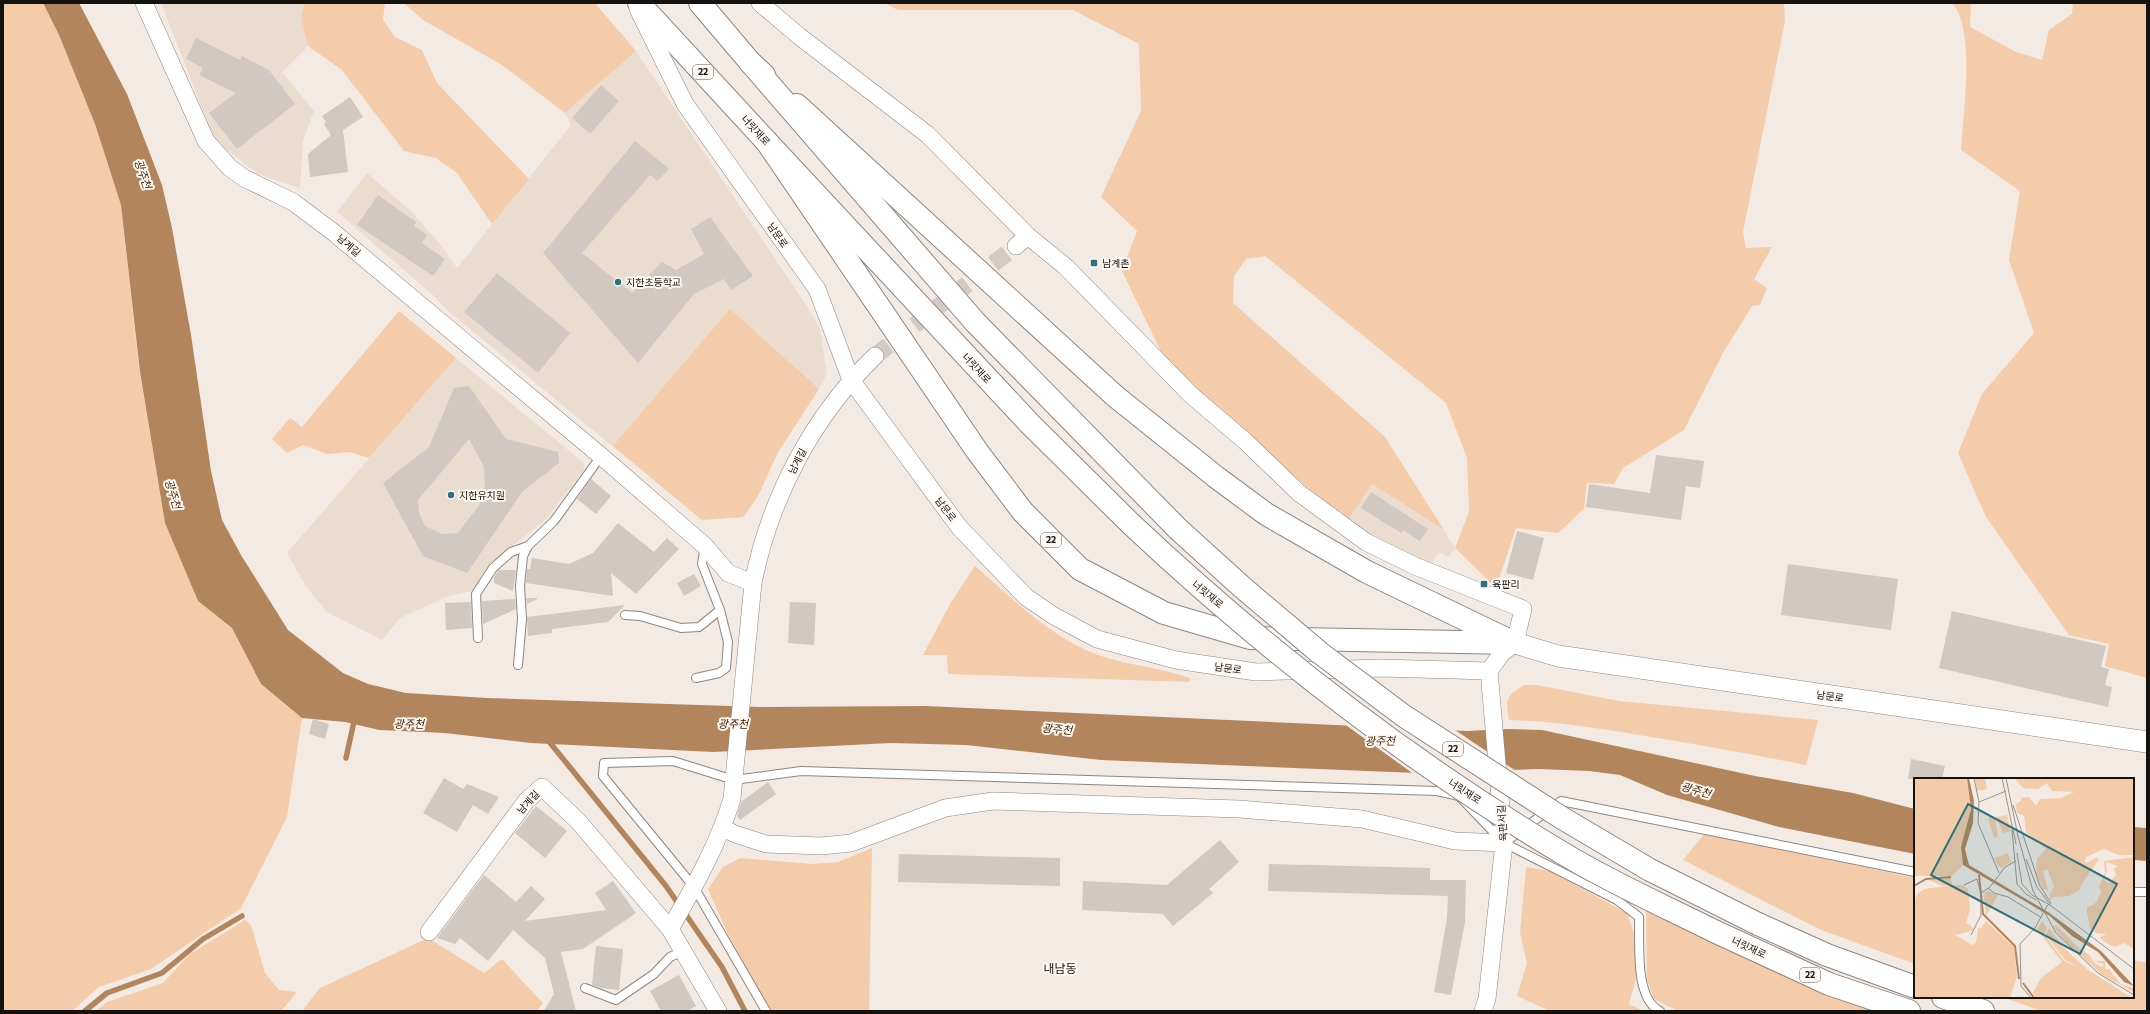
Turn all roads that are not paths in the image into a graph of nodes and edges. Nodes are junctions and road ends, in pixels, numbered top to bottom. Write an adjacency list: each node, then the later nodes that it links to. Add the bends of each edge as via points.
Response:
1 (144, 3): 10 (street, 남계길, via 206,141 226,163 244,178 293,202 333,232)
2 (635, 3): 9 (street, 남문로, via 685,104 817,289)
3 (639, 3): 7 (main road, 너릿재로 / 22)
4 (700, 3): 6 (main road, 22)
5 (760, 3): 17 (street, via 928,135 1022,241 1066,267 1191,395 1245,441 1299,493 1366,542 1415,566 1523,609)
6 (750, 62): 17 (main road, 22, via 1110,391 1216,477 1266,514 1367,572); 32 (main road, 22, bridge, via 975,322 1178,530 1320,653 1404,716 1562,818 1650,870 1758,924 1827,954)
7 (767, 142): 17 (main road, 22, via 977,451 1023,512 1080,569 1164,613 1250,638); 39 (main road, 너릿재로 / 22, bridge, via 1030,424 1131,524 1198,587 1369,724 1442,776 1565,855 1714,931 1829,984)
8 (875, 356): 9 (street, 남계길)
9 (851, 380): 13 (street, 남계길, via 798,455 779,500 758,560); 19 (street, 남문로, via 960,527 1000,570 1026,597 1054,616 1097,639 1176,660 1256,672 1380,668)
10 (601, 456): 11 (lane, via 554,521); 12 (street, 남계길)
11 (528, 546): 16 (lane, via 511,552 493,568 476,594); 18 (lane, via 521,569 522,619)
12 (705, 546): 13 (street, 남계길, via 728,573); 14 (lane, via 702,564)
13 (753, 583): 22 (street, 남계길)
14 (720, 610): 15 (lane, via 699,627 681,628 640,616); 20 (lane, via 728,642 726,668 719,673)
15 (625, 615)
16 (478, 638)
17 (1514, 643): 19 (street, via 1502,653); 21 (street, 남문로, via 1558,656)
18 (518, 666)
19 (1489, 671): 24 (street, 육판서길)
20 (696, 678)
21 (2147, 742)
22 (735, 775): 23 (street, 남계길, via 732,799); 24 (lane, via 801,771 1437,790 1459,796); 26 (lane, via 673,761 604,763 603,776)
23 (723, 828): 24 (street, via 766,844 822,846 851,843 946,808 993,801 1239,809 1362,819 1455,841); 26 (street, 남계길)
24 (1504, 844): 25 (lane, via 1561,801); 37 (street, 육판서길, via 1487,998); 38 (lane, via 1617,900 1639,917 1641,984 1653,1007)
25 (1914, 872)
26 (691, 892): 29 (street, 남계길); 36 (lane)
27 (2134, 892): 28 (lane)
28 (2147, 892)
29 (672, 925): 30 (street, 남계길, via 578,821 542,787 527,800); 31 (street, 남계길)
30 (429, 932)
31 (682, 951): 33 (lane, via 670,957 654,974 616,1000); 35 (street, 남계길)
32 (1914, 987)
33 (584, 988)
34 (1946, 998): 40 (main road)
35 (718, 1011)
36 (766, 1011)
37 (1483, 1011)
38 (1660, 1011)
39 (1909, 1011)
40 (1983, 1011)

